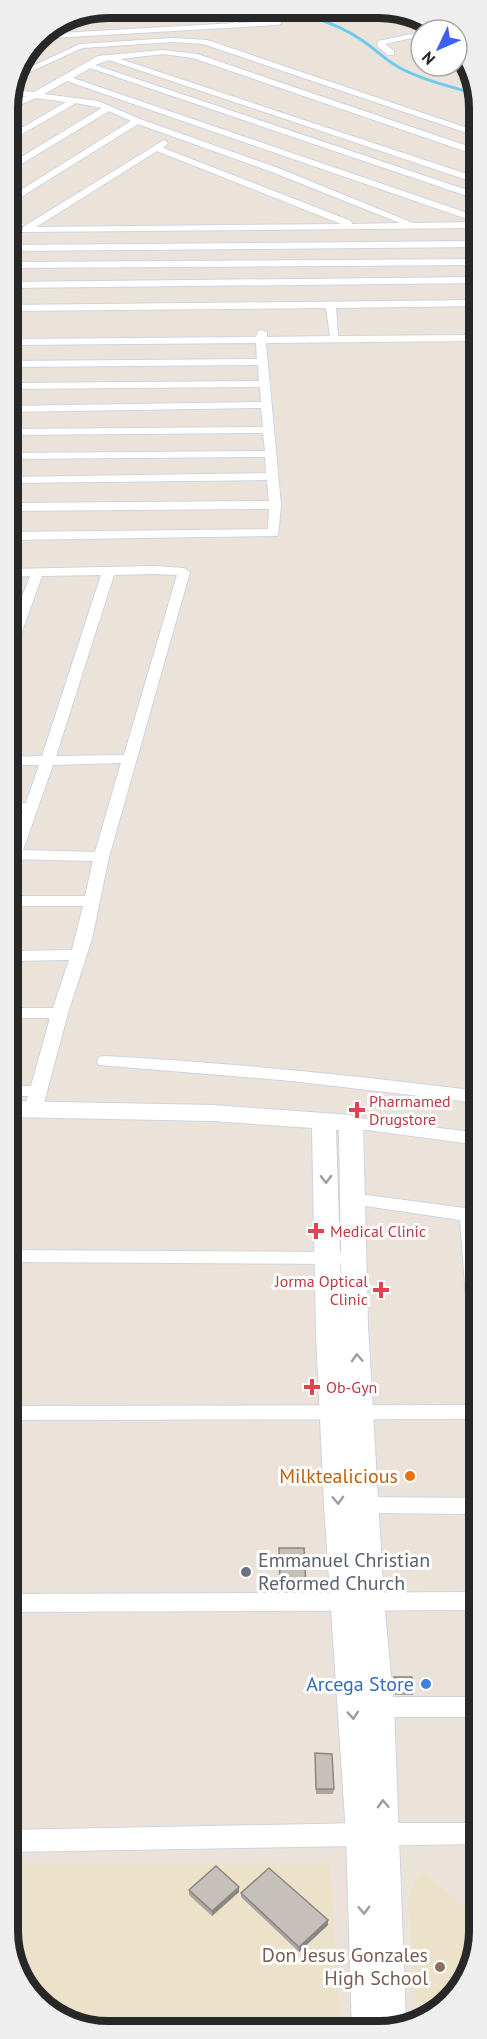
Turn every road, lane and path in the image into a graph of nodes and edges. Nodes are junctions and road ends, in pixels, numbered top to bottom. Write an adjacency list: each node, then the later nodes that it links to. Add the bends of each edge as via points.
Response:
1 (186, 18): 5 (street); 7 (street)
2 (227, 18): 4 (street)
3 (278, 23): 4 (street)
4 (246, 25): 5 (street)
5 (193, 27): 6 (street)
6 (176, 29): 7 (street); 10 (street)
7 (119, 31): 8 (street)
8 (55, 36)
9 (409, 36): 11 (street, via 381,44)
10 (157, 41): 14 (street, via 80,46); 22 (street, via 204,42)
11 (391, 53)
12 (106, 56): 13 (street); 26 (street, via 163,52 194,56); 28 (street)
13 (89, 65): 15 (street); 29 (street)
14 (25, 72)
15 (65, 78): 17 (street); 31 (street)
16 (20, 93): 17 (street)
17 (30, 95): 18 (street); 19 (street)
18 (73, 101): 20 (street); 23 (street)
19 (18, 102)
20 (109, 108): 21 (street); 27 (street)
21 (137, 121): 24 (street); 30 (street)
22 (469, 132)
23 (18, 133)
24 (177, 134): 25 (street); 35 (street)
25 (156, 148): 34 (street); 36 (street)
26 (469, 150)
27 (18, 164)
28 (469, 178)
29 (469, 194)
30 (18, 196)
31 (469, 217)
32 (469, 225): 35 (street)
33 (312, 226): 34 (street); 37 (street); 40 (street)
34 (357, 226): 35 (street)
35 (415, 226)
36 (18, 236)
37 (18, 239)
38 (18, 239): 40 (street)
39 (469, 244): 40 (street)
40 (311, 245): 42 (street)
41 (469, 262): 42 (street)
42 (315, 263): 43 (street); 45 (street)
43 (18, 265)
44 (469, 281): 47 (street)
45 (318, 282): 46 (street); 47 (street)
46 (18, 285)
47 (364, 293): 48 (street); 49 (street)
48 (469, 302)
49 (331, 305): 50 (street); 52 (street)
50 (18, 308)
51 (18, 334): 53 (street)
52 (334, 334): 53 (street); 55 (street)
53 (261, 337): 55 (street); 56 (street); 57 (street)
54 (469, 338): 55 (street)
55 (370, 340)
56 (18, 342)
57 (263, 362): 58 (street); 59 (street)
58 (18, 364)
59 (265, 384): 60 (street); 61 (street)
60 (18, 386)
61 (267, 405): 62 (street); 63 (street)
62 (18, 409)
63 (269, 430): 64 (street); 65 (street)
64 (18, 432)
65 (270, 454): 66 (street); 67 (street)
66 (18, 456)
67 (273, 476): 68 (street); 69 (street)
68 (18, 480)
69 (275, 505): 70 (street); 71 (street, via 274,533)
70 (18, 507)
71 (18, 536)
72 (109, 571): 74 (street); 76 (street, via 184,572); 78 (street)
73 (18, 573): 74 (street)
74 (37, 574): 75 (street)
75 (18, 624)
76 (129, 759): 78 (street); 83 (street)
77 (18, 761): 78 (street)
78 (46, 761): 80 (street)
79 (18, 807): 80 (street)
80 (32, 807): 81 (street)
81 (18, 838)
82 (18, 854): 83 (street)
83 (101, 857): 85 (street)
84 (18, 901): 85 (street)
85 (91, 901): 87 (street)
86 (18, 956): 87 (street)
87 (78, 956): 89 (street)
88 (18, 1013): 89 (street)
89 (60, 1013): 93 (street)
90 (105, 1061): 92 (street, via 234,1069)
91 (18, 1095): 93 (street)
92 (469, 1096)
93 (36, 1100): 94 (street); 95 (street)
94 (18, 1106)
95 (338, 1122): 96 (street); 97 (street); 100 (street, one-way to 100)
96 (469, 1138)
97 (352, 1198): 98 (street); 100 (street)
98 (469, 1214)
99 (18, 1256): 100 (street)
100 (341, 1258): 103 (street)
101 (469, 1412): 103 (street)
102 (18, 1413): 103 (street)
103 (347, 1413): 104 (street); 106 (street, one-way to 106, via 338,1504)
104 (364, 1505): 105 (street); 106 (street)
105 (469, 1506)
106 (358, 1601): 107 (street); 108 (street); 109 (street); 111 (street, one-way to 111)
107 (469, 1601)
108 (18, 1603)
109 (379, 1707): 110 (street); 111 (street, one-way to 109)
110 (469, 1707)
111 (373, 1834): 112 (street); 113 (street); 114 (street); 115 (street, one-way to 115)
112 (469, 1834)
113 (18, 1841)
114 (389, 2020)
115 (369, 2021)

